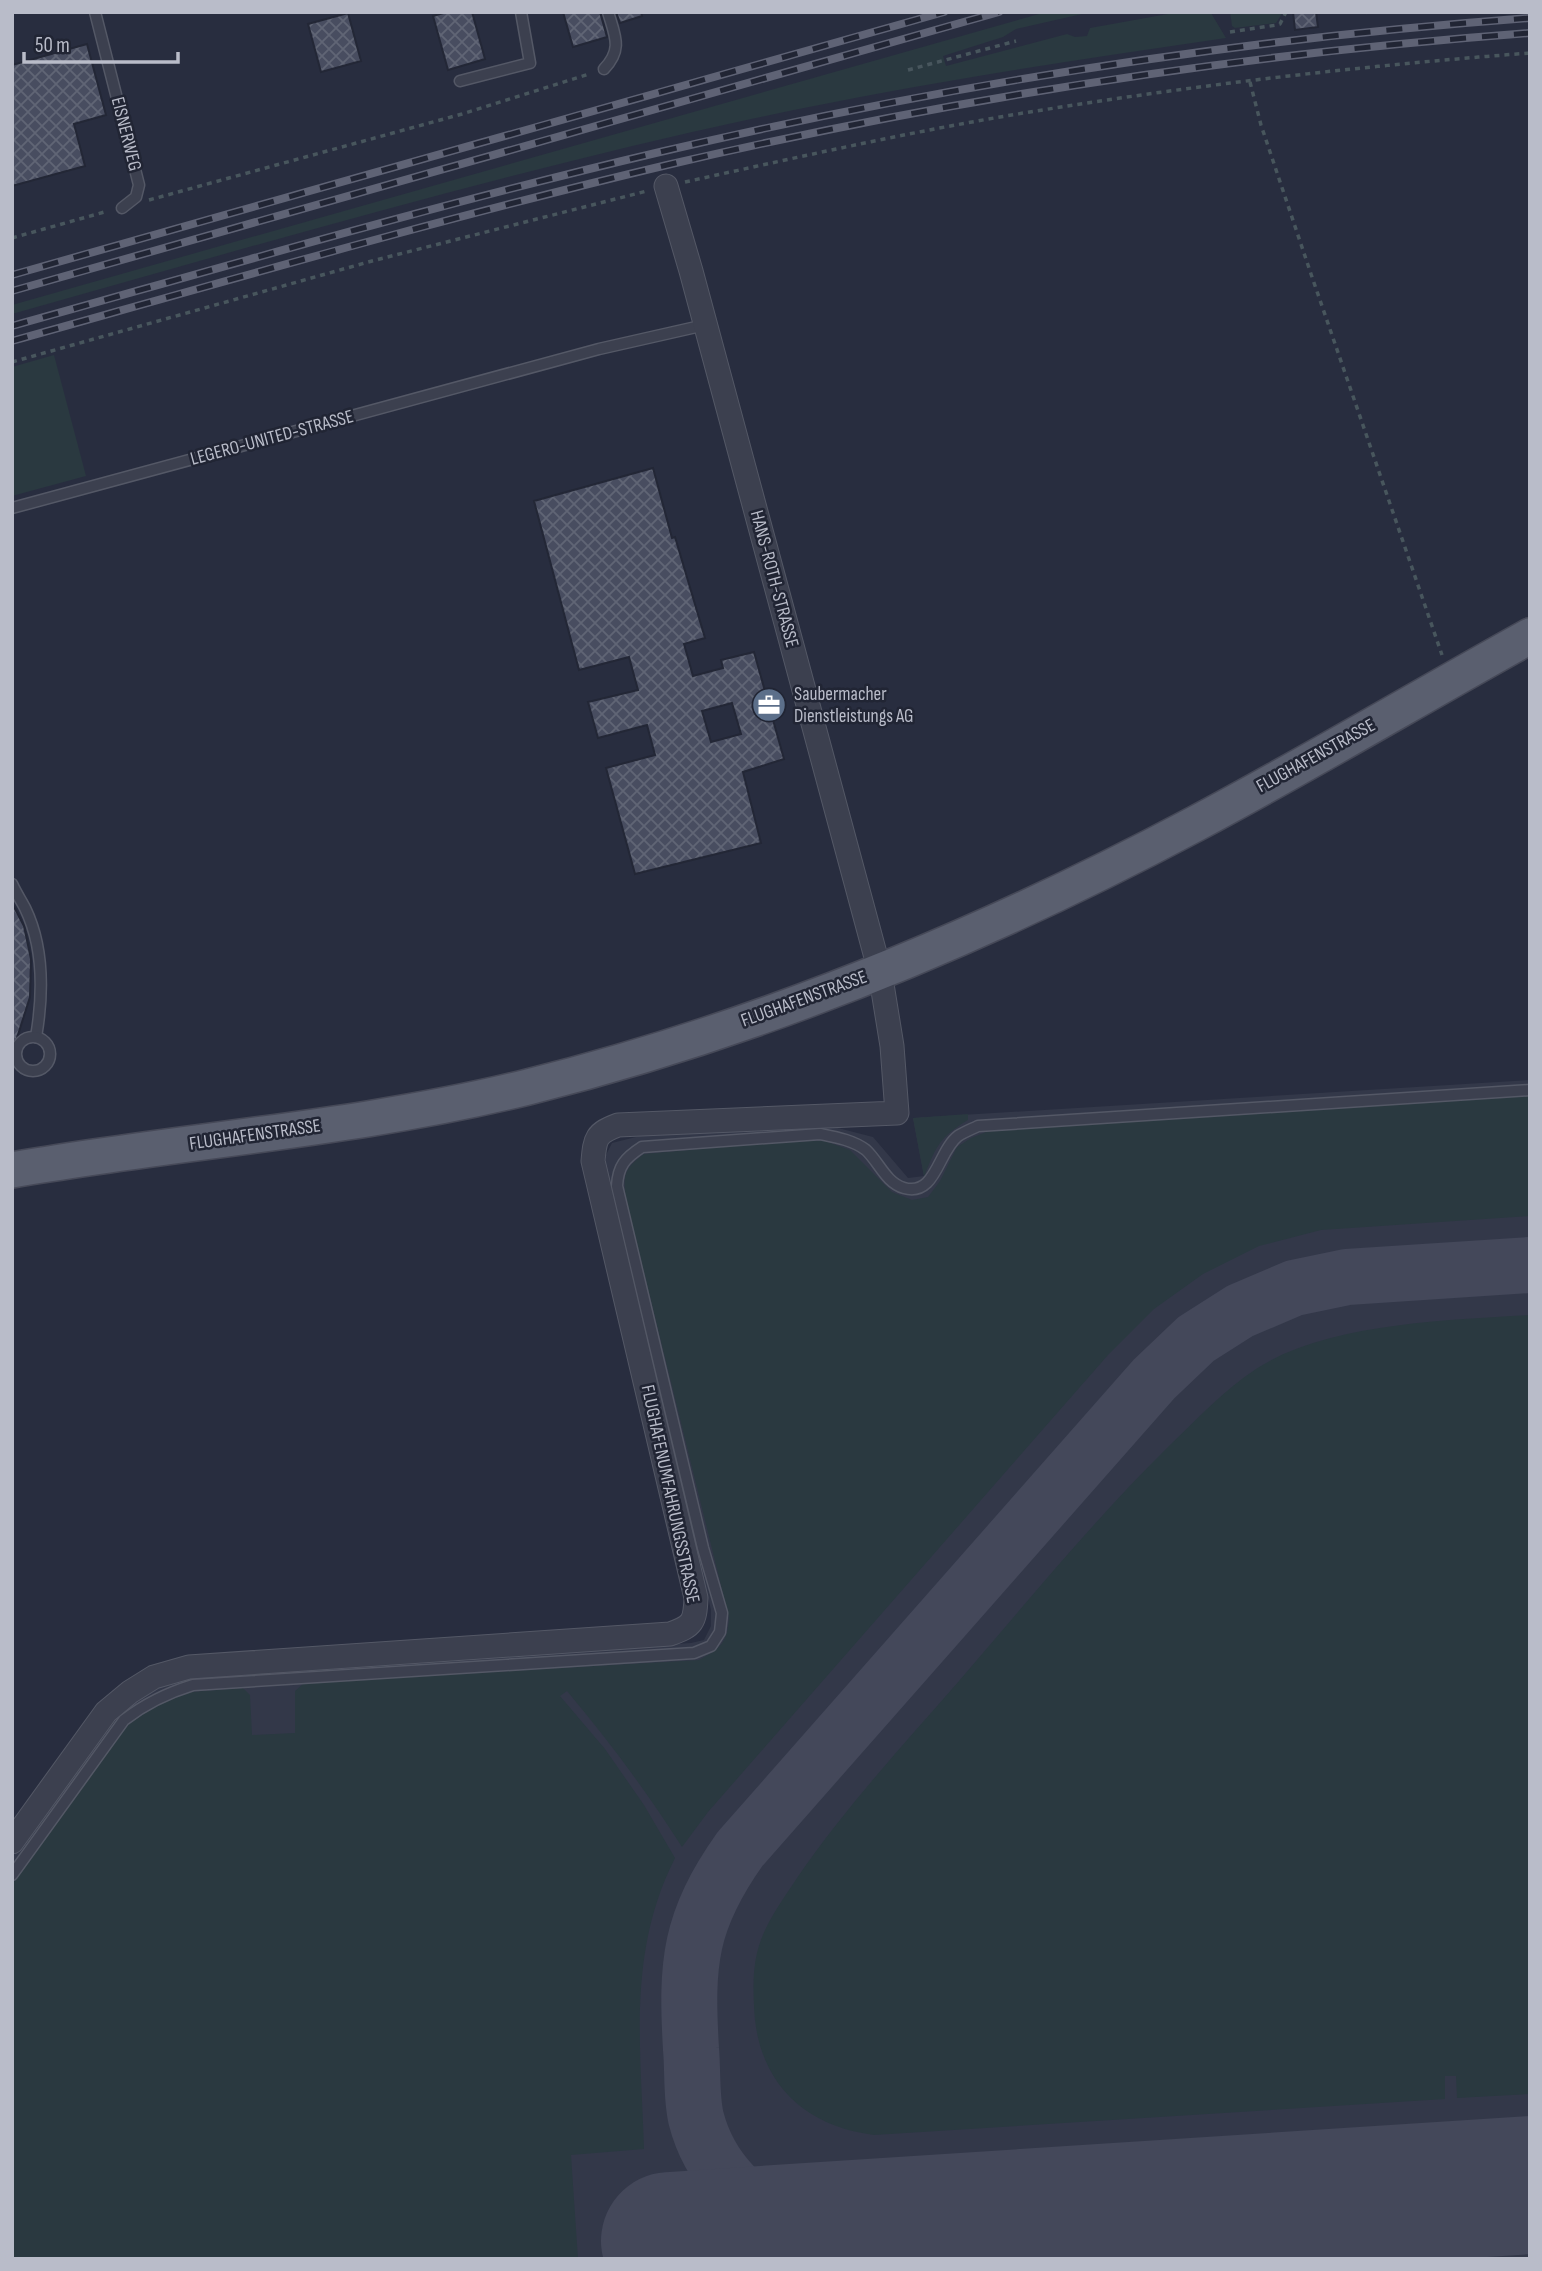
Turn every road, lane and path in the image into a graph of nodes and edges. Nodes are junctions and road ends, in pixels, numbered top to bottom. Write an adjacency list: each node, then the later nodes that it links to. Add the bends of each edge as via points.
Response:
1 (95, 12): 13 (lane, EISNERWEG, via 139,185 136,198)
2 (521, 12): 10 (lane, via 530,63)
3 (608, 12): 8 (lane, via 616,48)
4 (1286, 12): 5 (path, via 1277,25)
5 (1230, 32)
6 (1016, 41): 9 (path)
7 (1530, 53): 11 (path)
8 (604, 69): 13 (path, via 462,114)
9 (908, 70)
10 (460, 81)
11 (1250, 81): 12 (path, via 967,123); 19 (path, via 1291,215)
12 (666, 186): 15 (street, HANS-ROTH-STRASSE); 16 (path, via 384,258)
13 (122, 208): 14 (path)
14 (12, 239)
15 (705, 325): 17 (lane, LEGERO-UNITED-STRASSE, via 599,349); 21 (street, HANS-ROTH-STRASSE)
16 (12, 362)
17 (12, 508)
18 (1530, 636): 19 (main road, FLUGHAFENSTRASSE)
19 (1450, 680): 21 (main road, FLUGHAFENSTRASSE, via 1160,842)
20 (12, 884): 22 (lane, via 26,909 39,954)
21 (880, 972): 24 (main road, FLUGHAFENSTRASSE, via 674,1044 506,1092 358,1121); 25 (street, FLUGHAFENUMFAHRUNGSSTRASSE, via 897,1113 618,1125 603,1130 595,1140 593,1161 696,1598 695,1616 687,1628 670,1634 189,1667 154,1677 106,1712)
22 (36, 1037)
23 (1530, 1090): 26 (lane, via 978,1126 957,1137 930,1182 905,1188 893,1183 865,1150 820,1134 642,1147 625,1158 617,1171 617,1186 722,1613 720,1632 711,1647 694,1653 193,1685 170,1692 124,1720)
24 (12, 1170)
25 (12, 1842)
26 (12, 1875)

